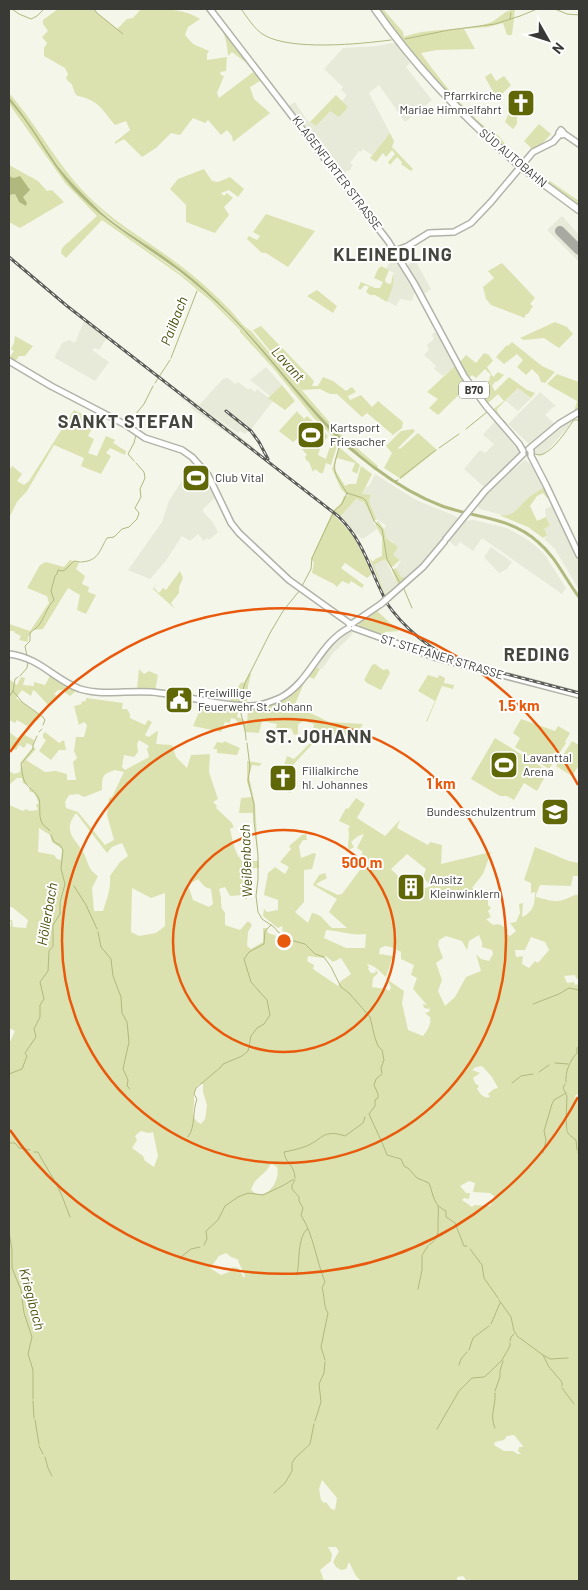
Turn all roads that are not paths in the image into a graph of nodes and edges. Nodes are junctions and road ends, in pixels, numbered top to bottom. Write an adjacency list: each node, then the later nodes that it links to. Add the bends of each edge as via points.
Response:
1 (210, 9): 5 (main road, KLAGENFURTER STRASSE / B70, via 386,238)
2 (377, 9): 4 (highway, SÜD AUTOBAHN, via 413,56 488,137)
3 (579, 144): 5 (main road, via 562,134 533,152 471,223 454,232 429,233)
4 (579, 209)
5 (392, 252): 8 (main road, KLAGENFURTER STRASSE / B70, via 414,283 464,376)
6 (9, 361): 10 (main road, ST. STEFANER STRASSE, via 145,438 192,456 208,475 239,533 300,589)
7 (579, 412): 8 (main road, via 559,424)
8 (527, 453): 9 (main road, KLAGENFURTER STRASSE / B70); 10 (main road, bridge, via 485,491 412,577)
9 (579, 555)
10 (351, 626): 11 (main road, via 329,643 294,689 268,703 253,706 152,692 85,690 30,659); 12 (main road, ST. STEFANER STRASSE, via 425,654)
11 (9, 654)
12 (579, 695)

